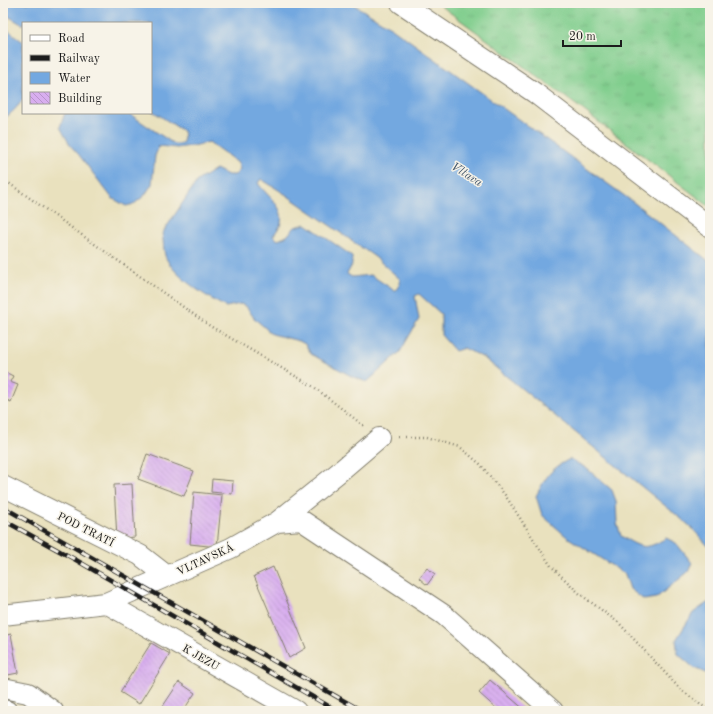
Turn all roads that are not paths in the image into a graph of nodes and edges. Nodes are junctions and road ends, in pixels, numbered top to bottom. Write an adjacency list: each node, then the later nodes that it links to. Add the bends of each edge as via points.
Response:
1 (401, 3): 2 (street, via 534,93)
2 (710, 227)
3 (379, 438): 5 (street, VLTAVSKÁ)
4 (3, 486): 6 (street, POD TRATÍ, via 140,555)
5 (278, 522): 6 (street, VLTAVSKÁ, via 231,548); 14 (street, via 300,520 444,615)
6 (167, 576): 7 (street, VLTAVSKÁ)
7 (106, 603): 8 (street, VLTAVSKÁ); 13 (street, K JEZU)
8 (3, 615)
9 (3, 688): 12 (street, via 28,693)
10 (3, 710): 11 (street)
11 (7, 711)
12 (53, 711)
13 (296, 711)
14 (554, 711)

